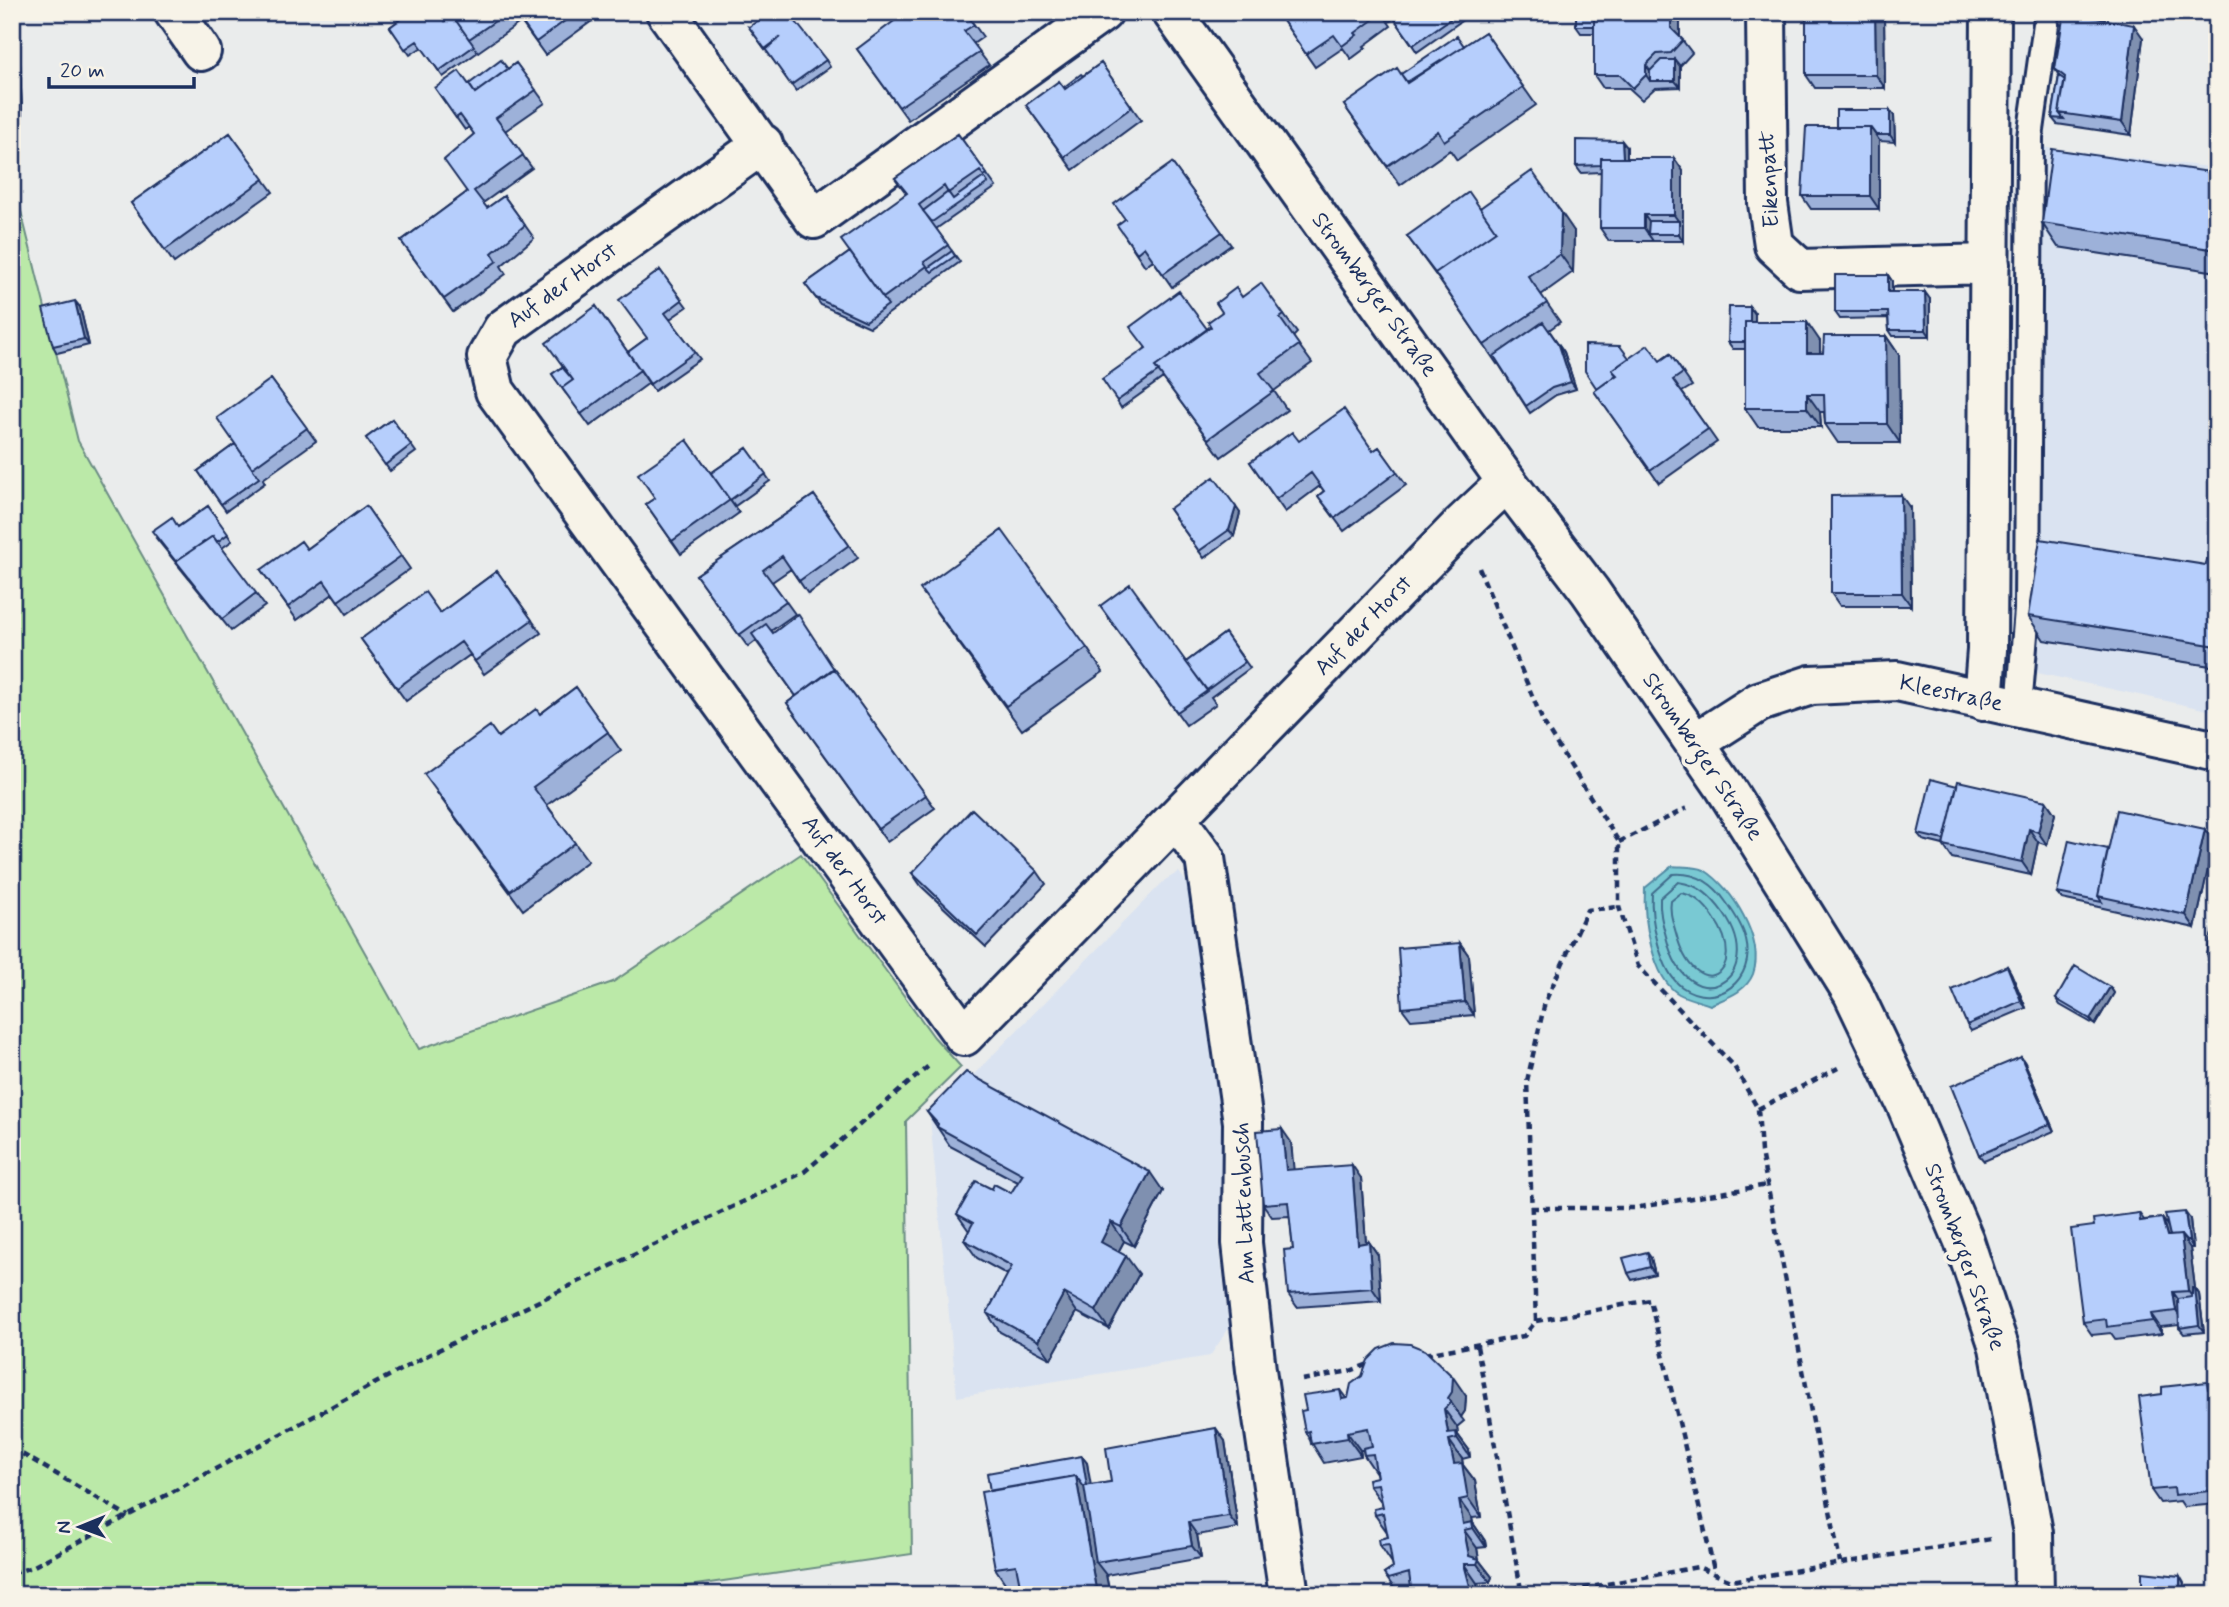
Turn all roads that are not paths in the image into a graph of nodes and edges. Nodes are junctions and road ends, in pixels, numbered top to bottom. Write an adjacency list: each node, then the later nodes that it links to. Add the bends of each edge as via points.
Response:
1 (174, 12): 8 (street)
2 (666, 12): 9 (street)
3 (1103, 12): 9 (street, via 814,219)
4 (1172, 12): 11 (street, Stromberger Straße)
5 (1766, 12): 10 (street, Eikenpatt, via 1768,203 1774,246 1800,270)
6 (1991, 12): 10 (street)
7 (2046, 24): 12 (lane, via 2030,137 2027,610)
8 (201, 51)
9 (763, 144): 15 (street, Auf der Horst, via 503,329 487,357 495,391 964,1036)
10 (1990, 264): 12 (street, via 1987,650)
11 (1507, 482): 13 (street, Stromberger Straße, via 1590,591); 15 (street, Auf der Horst)
12 (2001, 704): 13 (street, Kleestraße, via 1897,681 1811,685 1759,702); 14 (street, Kleestraße)
13 (1695, 743): 17 (street, Stromberger Straße, via 1853,993 1964,1241 1999,1347 2033,1533)
14 (2217, 751)
15 (1177, 820): 16 (street, Am Lattenbusch, via 1205,858 1244,1122 1242,1243)
16 (1289, 1595)
17 (2034, 1595)

